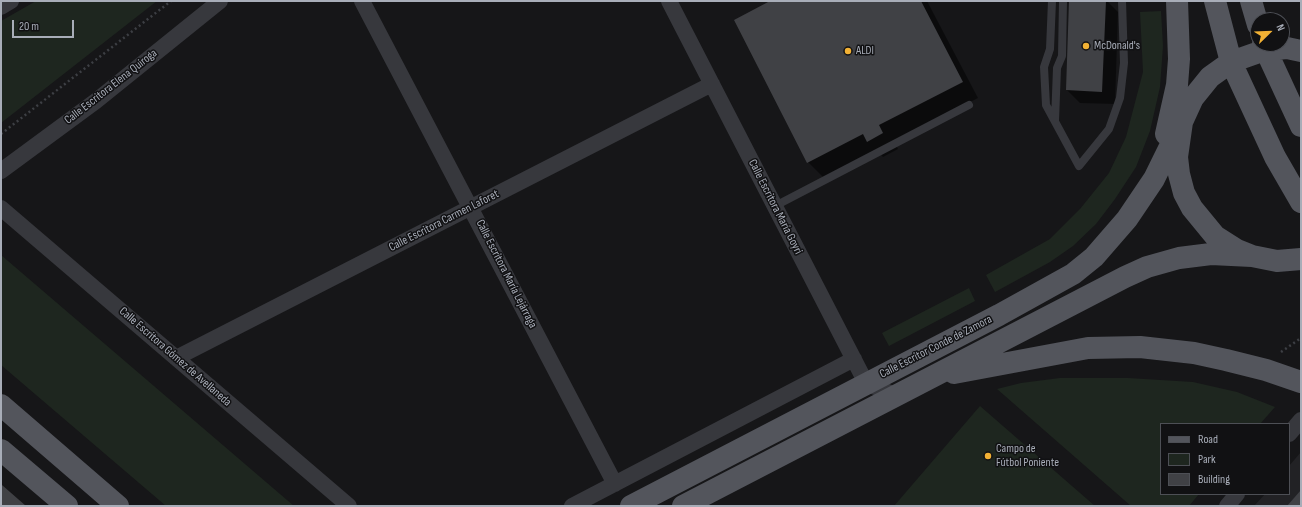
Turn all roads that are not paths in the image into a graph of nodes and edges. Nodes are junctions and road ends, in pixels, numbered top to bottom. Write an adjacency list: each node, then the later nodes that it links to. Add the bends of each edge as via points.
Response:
1 (11, 1): 11 (street)
2 (220, 1): 23 (street, Calle Escritora Elena Quiroga, via 96,101)
3 (362, 1): 27 (street, Calle Escritora María Lejárraga)
4 (669, 1): 18 (street, Calle Escritora María Goyri)
5 (1052, 1): 20 (lane, via 1050,49 1044,67 1046,105)
6 (1063, 1): 20 (lane, via 1062,56 1057,68)
7 (1122, 1): 20 (lane, via 1124,63 1120,98 1109,129 1079,166)
8 (1177, 1): 24 (main road, via 1177,85)
9 (1215, 1): 17 (main road)
10 (1251, 1): 12 (main road)
11 (1, 8)
12 (1254, 12)
13 (1290, 49): 14 (main road)
14 (1301, 51)
15 (1253, 52): 17 (main road)
16 (1266, 52): 22 (main road)
17 (1231, 62): 21 (main road, via 1210,77 1193,98); 25 (main road, via 1275,157)
18 (712, 84): 26 (street, Calle Escritora María Goyri); 27 (street, Calle Escritora Carmen Laforet)
19 (969, 105): 26 (lane)
20 (1055, 121)
21 (1182, 122): 24 (main road, Calle Escritor Conde de Zamora); 29 (main road, via 1177,157 1184,193 1192,208 1215,236)
22 (1301, 126)
23 (1, 171)
24 (1154, 179): 35 (main road, Calle Escritor Conde de Zamora, via 1110,239 1073,274)
25 (1301, 202)
26 (775, 206): 32 (street, Calle Escritora María Goyri)
27 (472, 207): 31 (street, Calle Escritora Carmen Laforet); 41 (street, Calle Escritora María Lejárraga)
28 (1, 208): 31 (street, Calle Escritora Gómez de Avellaneda)
29 (1252, 256): 30 (main road, via 1277,261); 33 (main road, Calle Escritor Conde de Zamora, via 1191,256 1147,267 1103,287)
30 (1301, 259)
31 (176, 358): 45 (street, Calle Escritora Gómez de Avellaneda)
32 (854, 359): 35 (street, Calle Escritora María Goyri); 41 (street)
33 (935, 376): 34 (main road, via 1062,352 1112,346 1161,348 1194,353 1266,370); 36 (main road, Calle Escritor Conde de Zamora)
34 (1301, 382)
35 (866, 384): 36 (street); 47 (main road, Calle Escritor Conde de Zamora)
36 (897, 396): 48 (main road, Calle Escritor Conde de Zamora)
37 (1, 405): 44 (main road)
38 (1301, 420): 39 (street)
39 (1290, 433)
40 (1, 450): 43 (main road)
41 (615, 484): 46 (street)
42 (1236, 495): 49 (street)
43 (67, 506)
44 (118, 506)
45 (349, 506)
46 (572, 506)
47 (631, 506)
48 (683, 506)
49 (1227, 506)

